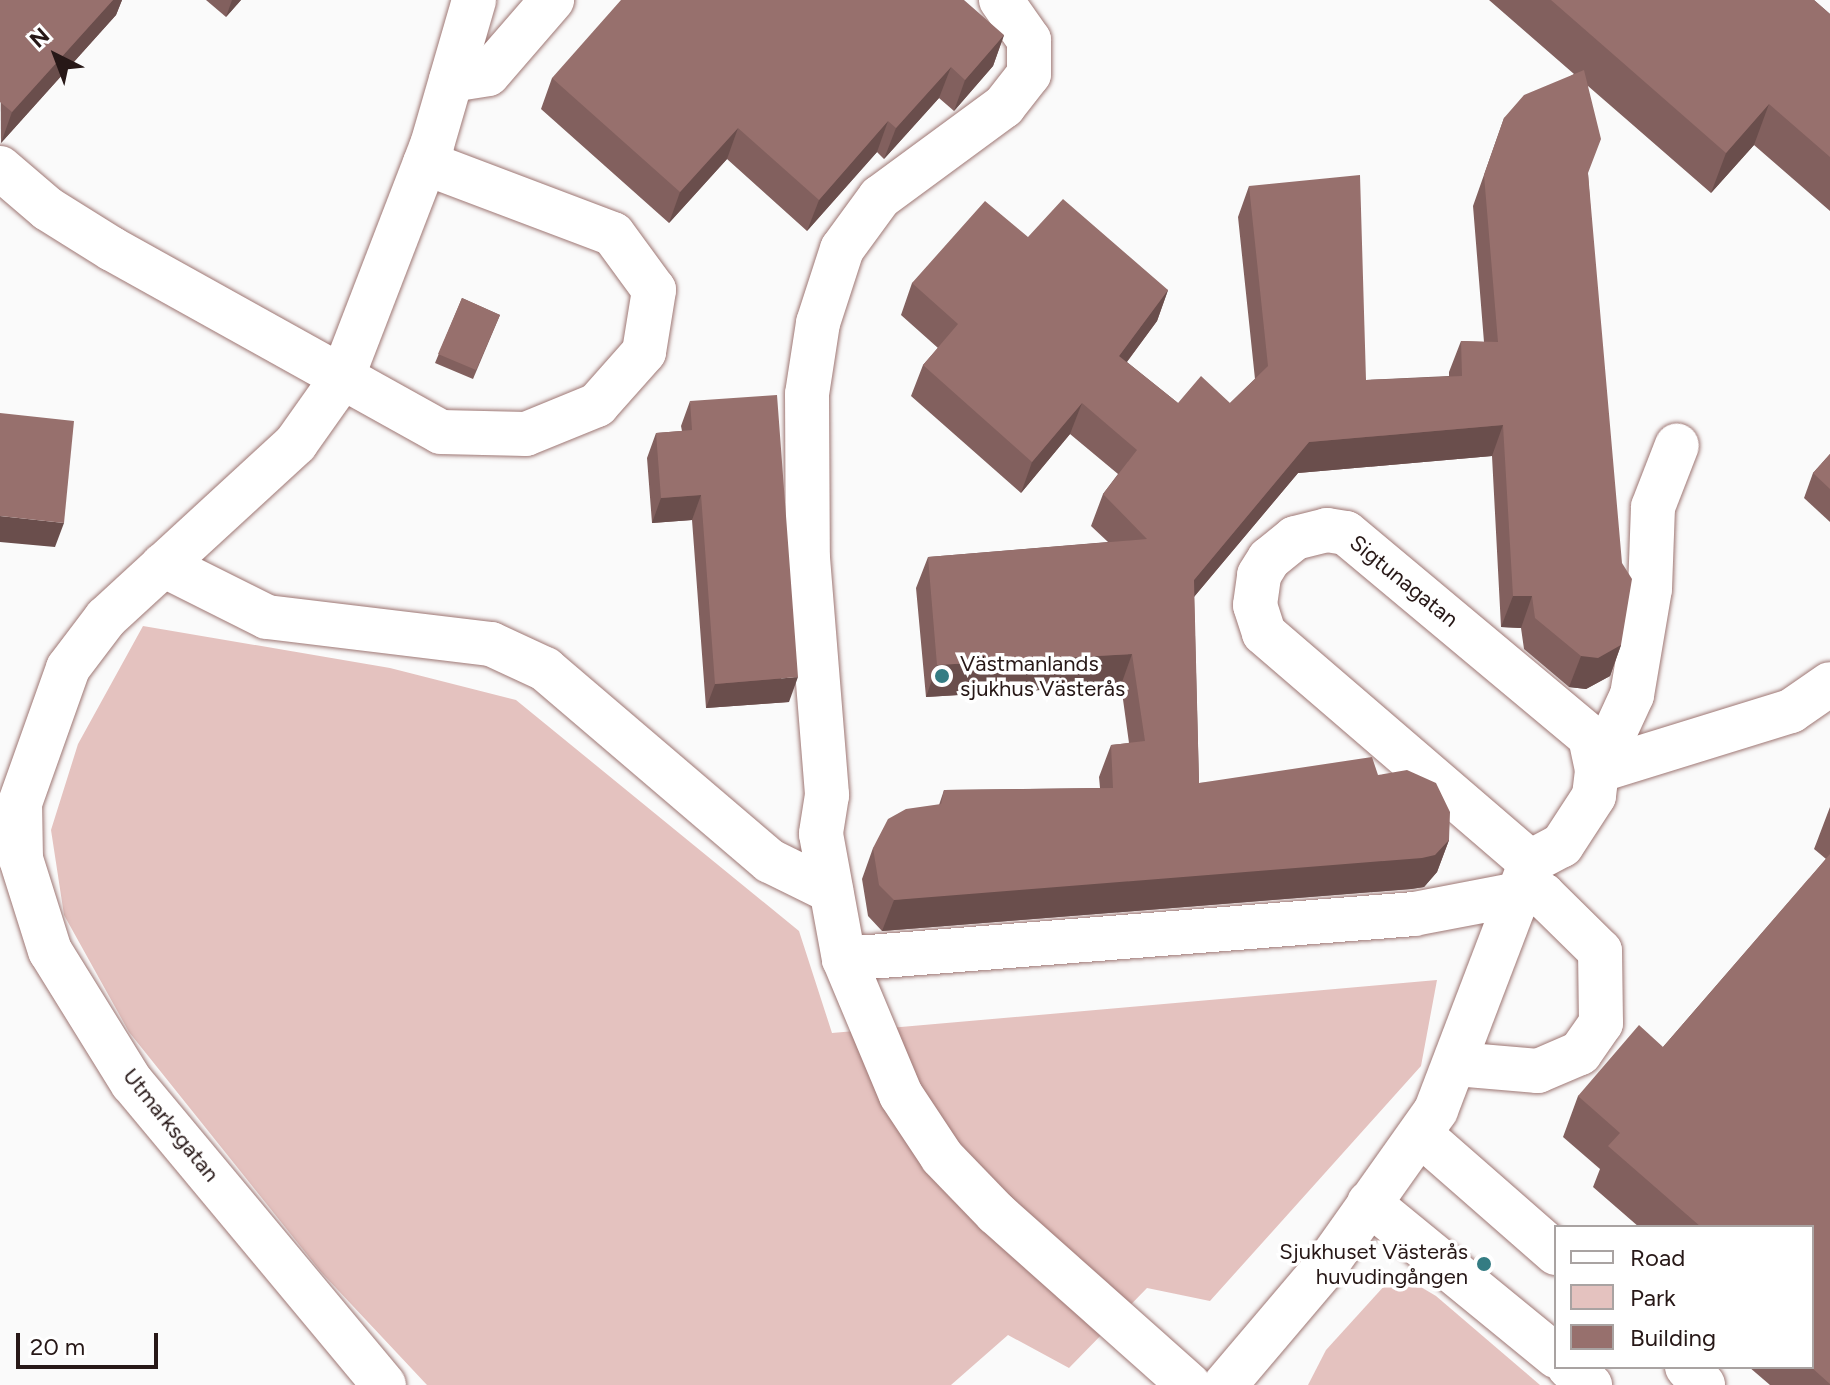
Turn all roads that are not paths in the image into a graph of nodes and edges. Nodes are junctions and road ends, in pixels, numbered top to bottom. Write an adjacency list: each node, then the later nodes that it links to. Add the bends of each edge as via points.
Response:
1 (474, 0): 4 (street)
2 (552, 0): 4 (street, via 488,74)
3 (1001, 0): 14 (street, via 1029,40 1029,74 1004,106 880,197 842,249 818,323 807,394 808,558 827,795 821,834)
4 (451, 80): 5 (street)
5 (425, 163): 7 (street); 7 (street, via 613,234 654,290 644,352 597,405 526,434 441,432)
6 (0, 168): 7 (street, via 48,209 112,249)
7 (342, 378): 9 (street, via 296,443)
8 (1677, 445): 11 (street, via 1653,507 1650,589 1632,695)
9 (163, 565): 12 (street, via 106,618 68,668); 14 (street, via 267,617 491,644 545,669 770,861)
10 (1830, 684): 11 (street, via 1791,711)
11 (1597, 771): 13 (street, via 1594,796 1574,835); 13 (street, Sigtunagatan, via 1590,737 1346,533 1305,534 1269,559 1259,575 1255,605 1264,633)
12 (10, 801): 23 (street, Utmarksgatan, via 21,859 50,951 132,1083)
13 (1524, 878): 15 (street, via 1414,914); 16 (street); 16 (street, via 1600,951 1601,1023 1580,1053 1538,1071)
14 (831, 891): 15 (street)
15 (844, 959): 24 (street, via 894,1082 942,1157 996,1213)
16 (1456, 1064): 17 (street)
17 (1420, 1134): 18 (street); 19 (street)
18 (1369, 1203): 20 (street); 25 (street, via 1325,1267)
19 (1554, 1251)
20 (1554, 1354)
21 (1571, 1369): 26 (street)
22 (1689, 1369): 27 (street)
23 (380, 1384)
24 (1189, 1385)
25 (1225, 1385)
26 (1590, 1385)
27 (1703, 1385)

